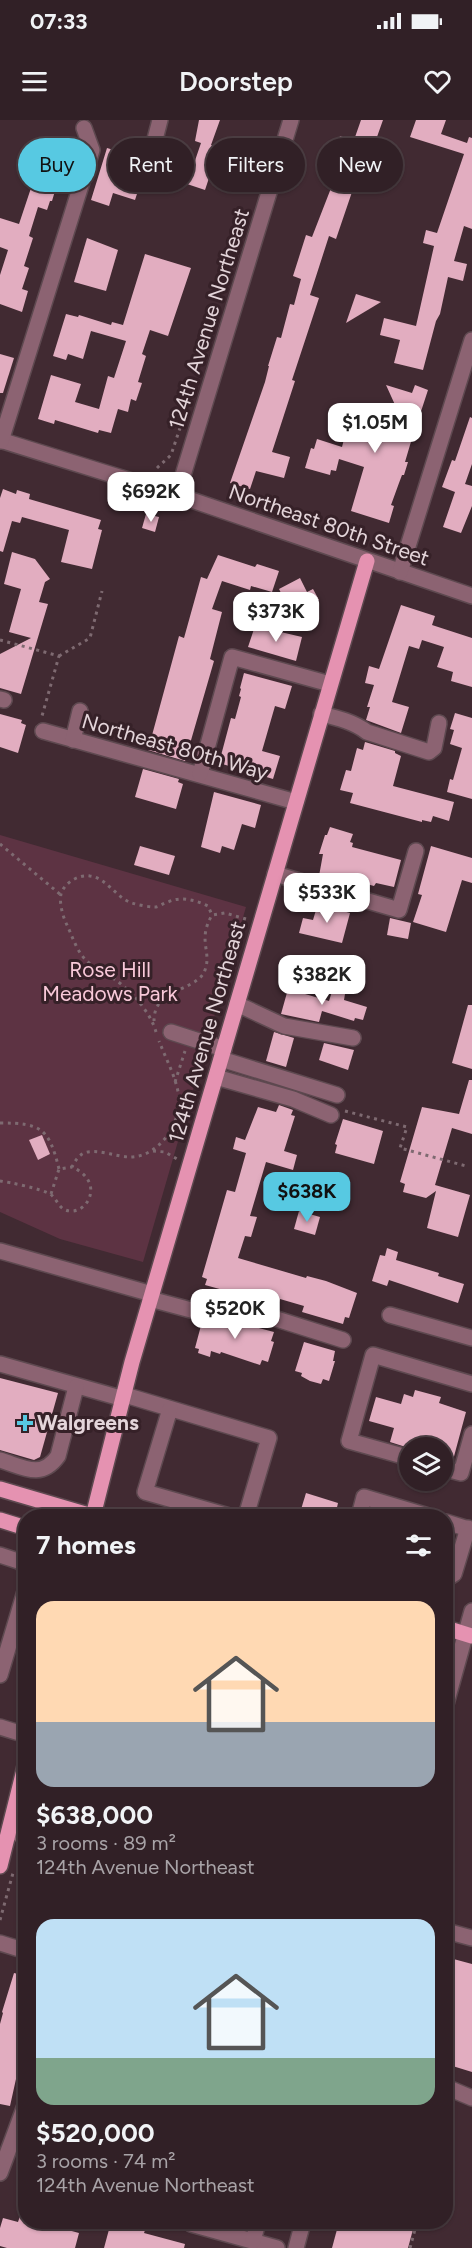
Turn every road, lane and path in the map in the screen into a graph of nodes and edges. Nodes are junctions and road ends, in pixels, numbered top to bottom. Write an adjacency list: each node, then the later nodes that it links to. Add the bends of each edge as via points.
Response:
1 (160, 120): 4 (street)
2 (291, 120): 9 (street, 124th Avenue Northeast)
3 (84, 129): 7 (street, via 92,150)
4 (155, 138)
5 (472, 340): 11 (street)
6 (186, 409): 8 (path, via 171,455)
7 (1, 441): 9 (street, Northeast 80th Street)
8 (157, 468)
9 (177, 495): 10 (street, Northeast 80th Street)
10 (367, 561): 11 (street, Northeast 80th Street); 16 (main road, 124th Avenue Northeast)
11 (400, 572): 13 (street, Northeast 80th Street)
12 (102, 591): 15 (path, via 90,638)
13 (472, 596)
14 (0, 640): 15 (path)
15 (59, 656): 20 (path, via 38,730)
16 (330, 684): 18 (main road, 124th Avenue Northeast); 22 (street, via 232,657)
17 (80, 711): 21 (street)
18 (321, 714): 19 (street, via 429,752 434,748); 23 (main road, 124th Avenue Northeast)
19 (440, 723)
20 (44, 731): 21 (street, Northeast 80th Way)
21 (73, 740): 22 (street, Northeast 80th Way)
22 (200, 774): 23 (street, Northeast 80th Way)
23 (296, 802): 26 (main road, 124th Avenue Northeast)
24 (0, 844): 27 (path)
25 (416, 851): 26 (street, via 399,910)
26 (275, 874): 30 (main road, 124th Avenue Northeast)
27 (61, 895): 28 (path, via 74,880 92,876 131,903 157,907 170,900 190,900 208,906); 31 (path, via 64,919 77,948 87,961 124,986)
28 (212, 915): 29 (path, via 225,913); 31 (path, via 204,935 206,970 199,980 177,990 157,1006)
29 (246, 920)
30 (237, 1004): 34 (street, via 284,1026); 35 (main road, 124th Avenue Northeast)
31 (153, 1023): 37 (path)
32 (171, 1032): 33 (street)
33 (189, 1038): 35 (street); 37 (path)
34 (353, 1038)
35 (222, 1054): 36 (main road, 124th Avenue Northeast); 38 (street)
36 (216, 1077): 41 (street); 51 (main road, 124th Avenue Northeast)
37 (175, 1083): 39 (path)
38 (337, 1095)
39 (178, 1098): 40 (path); 43 (path, via 170,1132)
40 (195, 1102)
41 (337, 1113): 45 (path, via 406,1127 400,1148)
42 (0, 1123): 47 (path, via 39,1127 47,1134)
43 (153, 1151): 44 (path); 46 (path, via 133,1157 86,1152 77,1157)
44 (177, 1159)
45 (466, 1166)
46 (72, 1167): 47 (path); 49 (path, via 88,1179 92,1188 89,1201 81,1210 70,1211 63,1209)
47 (59, 1169): 49 (path)
48 (0, 1181): 49 (path)
49 (51, 1194)
50 (0, 1251): 51 (street)
51 (151, 1297): 54 (street, via 191,1310 219,1305 239,1307); 58 (main road, 124th Avenue Northeast)
52 (390, 1315): 53 (street)
53 (472, 1338)
54 (343, 1340)
55 (0, 1365): 57 (street)
56 (472, 1384): 61 (street, via 373,1355 349,1441)
57 (76, 1387): 58 (street); 62 (street, via 58,1456 51,1466 42,1471)
58 (125, 1397): 59 (street); 66 (main road, 124th Avenue Northeast)
59 (170, 1409): 67 (street, via 145,1492); 68 (street, via 269,1438)
60 (472, 1434): 63 (street, via 461,1473)
61 (399, 1455)
62 (0, 1461)
63 (453, 1471)
64 (0, 1489): 65 (main road)
65 (68, 1509)
66 (94, 1509)
67 (204, 1509)
68 (248, 1509)
69 (361, 1509): 70 (street, via 364,1497)
70 (379, 1509)
71 (0, 1520): 73 (main road)
72 (453, 1524): 74 (street)
73 (18, 1526)
74 (470, 1529): 77 (street)
75 (0, 1556): 76 (street)
76 (18, 1561)
77 (453, 1575)
78 (472, 1611): 81 (street)
79 (18, 1615): 82 (street)
80 (453, 1630): 81 (main road)
81 (469, 1635): 83 (street)
82 (0, 1675)
83 (453, 1683)
84 (0, 1728): 85 (street)
85 (18, 1733)
86 (18, 1797): 87 (main road)
87 (10, 1831): 88 (street); 89 (main road)
88 (18, 1834)
89 (0, 1866)
90 (453, 1933): 91 (street)
91 (472, 1938)
92 (0, 1943): 93 (street)
93 (18, 1949)
94 (453, 2091): 95 (street)
95 (472, 2098)
96 (18, 2125): 97 (street)
97 (0, 2173)
98 (209, 2229): 102 (street)
99 (256, 2229): 102 (street)
100 (301, 2229): 104 (street)
101 (415, 2229): 105 (path)
102 (253, 2241): 103 (street)
103 (277, 2248)
104 (296, 2248)
105 (410, 2248)

